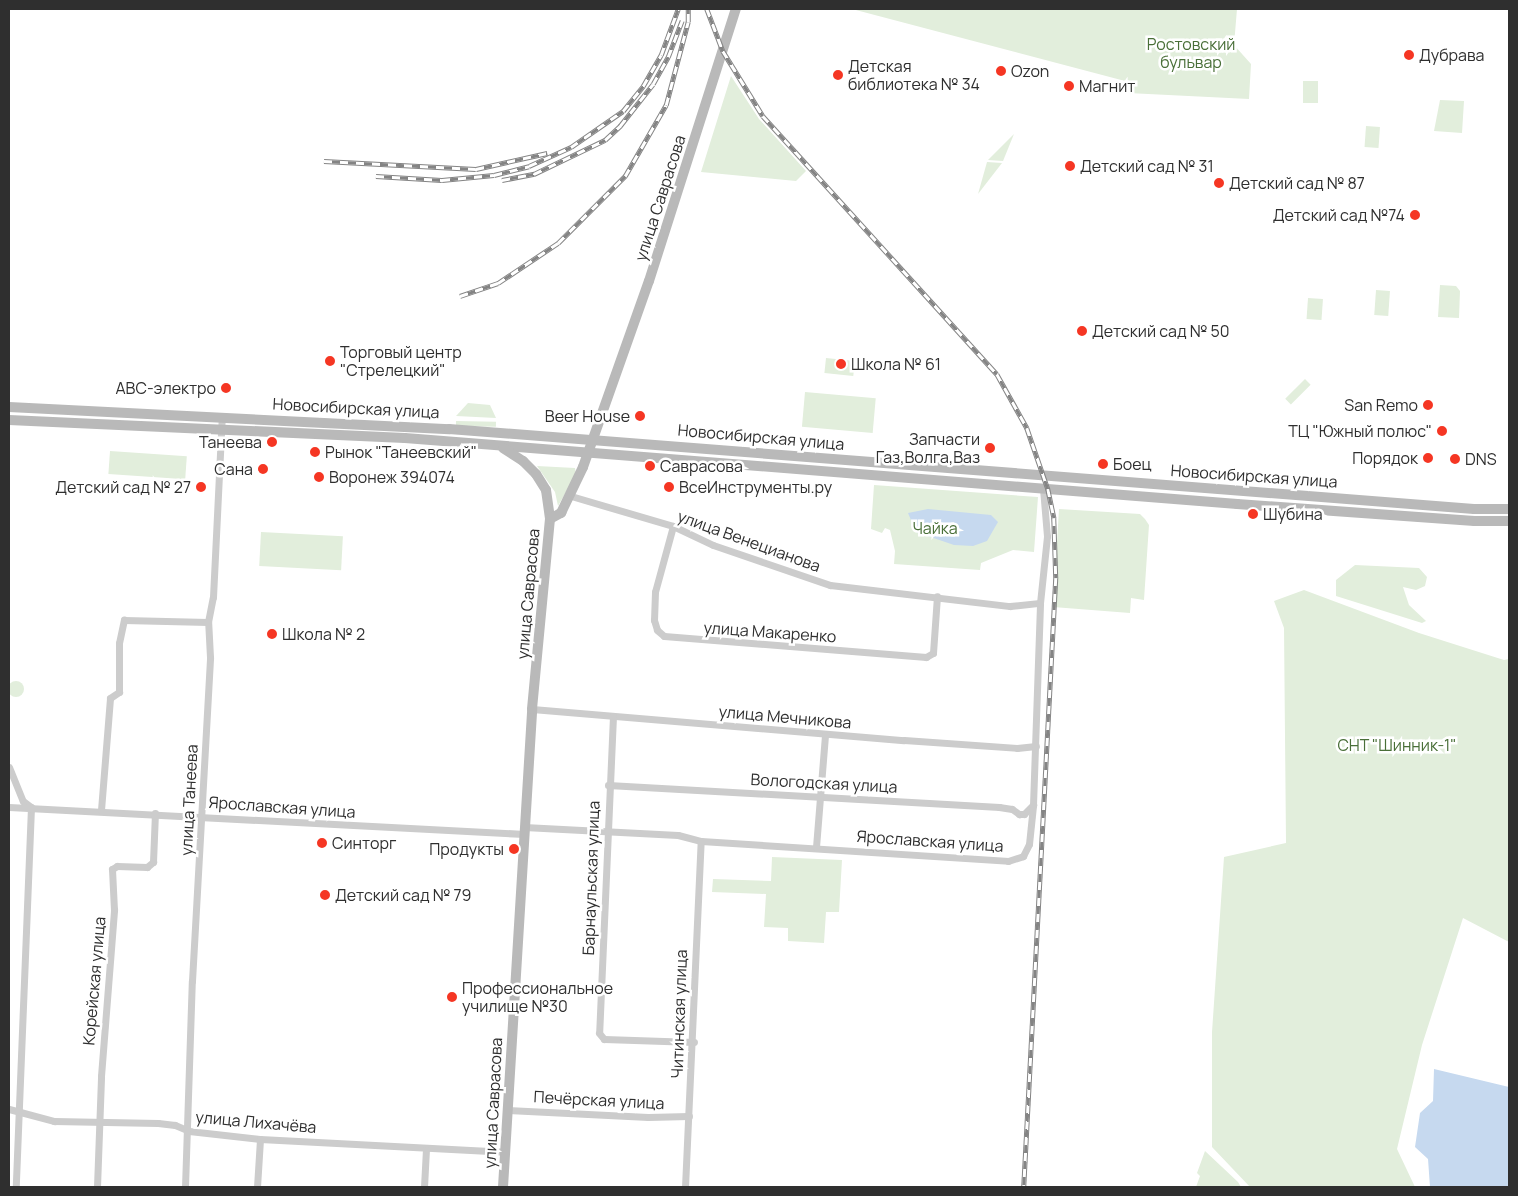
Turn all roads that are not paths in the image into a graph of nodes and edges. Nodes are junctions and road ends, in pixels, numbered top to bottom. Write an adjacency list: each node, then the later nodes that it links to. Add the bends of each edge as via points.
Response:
1 (736, 9): 6 (main road, улица Саврасова, via 649,281)
2 (9, 407): 3 (main road, Новосибирская улица)
3 (222, 416): 5 (street, улица Танеева); 6 (main road, Новосибирская улица)
4 (9, 420): 5 (main road, Новосибирская улица)
5 (222, 428): 7 (main road, Новосибирская улица); 17 (street, улица Танеева, via 214,589)
6 (591, 439): 8 (main road, улица Саврасова); 11 (main road, Новосибирская улица, via 1238,491)
7 (500, 446): 8 (main road, Новосибирская улица); 12 (main road, via 536,474 546,490)
8 (588, 451): 9 (main road, Новосибирская улица); 10 (main road, улица Саврасова)
9 (1043, 488): 13 (main road, Новосибирская улица); 16 (street, Ярославская улица, via 1047,536)
10 (571, 496): 12 (main road, улица Саврасова, via 561,513); 14 (street, улица Венецианова)
11 (1509, 509)
12 (550, 519): 18 (main road, улица Саврасова)
13 (1509, 521)
14 (673, 526): 15 (street, улица Венецианова, via 713,545 830,585); 15 (street, улица Макаренко, via 656,592 654,620 657,630 664,636 926,657 933,653)
15 (937, 596): 16 (street, улица Венецианова, via 1010,606)
16 (1040, 603): 21 (street, Ярославская улица)
17 (208, 622): 28 (street, via 124,620 119,643 119,692 110,698); 30 (street, улица Танеева, via 210,657)
18 (532, 709): 19 (street, улица Мечникова); 31 (main road, улица Саврасова)
19 (613, 716): 20 (street, улица Мечникова); 23 (street, Барнаульская улица)
20 (825, 734): 21 (street, улица Мечникова, via 1017,748); 24 (street)
21 (1036, 746): 25 (street, Ярославская улица)
22 (9, 767): 27 (street, via 23,801)
23 (608, 785): 24 (street, Вологодская улица); 32 (street, Барнаульская улица)
24 (820, 796): 25 (street, Вологодская улица, via 999,807 1019,814 1024,814); 34 (street)
25 (1033, 805): 34 (street, Ярославская улица, via 1029,844 1023,856 1008,861)
26 (9, 806): 27 (street, Ярославская улица)
27 (31, 807): 28 (street, Ярославская улица); 36 (street)
28 (101, 810): 29 (street, Ярославская улица)
29 (155, 813): 30 (street, Ярославская улица); 39 (street, Корейская улица, via 153,862 147,867 118,866 112,869 114,910)
30 (202, 816): 31 (street, Ярославская улица); 40 (street, улица Танеева, via 192,981)
31 (524, 830): 32 (street, Ярославская улица); 37 (main road, улица Саврасова)
32 (606, 831): 33 (street, Ярославская улица, via 678,835); 35 (street, Барнаульская улица, via 599,1033 604,1039)
33 (701, 841): 34 (street, Ярославская улица); 35 (street, Читинская улица)
34 (816, 847)
35 (694, 1042): 38 (street, Читинская улица)
36 (13, 1109): 39 (street, улица Лихачёва, via 54,1121); 44 (street)
37 (507, 1110): 38 (street, Печёрская улица); 43 (main road, улица Саврасова)
38 (689, 1116): 50 (street, Читинская улица)
39 (100, 1123): 40 (street, улица Лихачёва, via 158,1123); 45 (street, Корейская улица)
40 (189, 1131): 41 (street, улица Лихачёва); 46 (street, улица Танеева)
41 (260, 1139): 42 (street, улица Лихачёва, via 370,1143); 47 (street)
42 (426, 1150): 43 (street, улица Лихачёва); 48 (street)
43 (504, 1152): 49 (main road, улица Саврасова)
44 (16, 1187)
45 (97, 1187)
46 (185, 1187)
47 (257, 1187)
48 (424, 1187)
49 (503, 1187)
50 (685, 1187)

